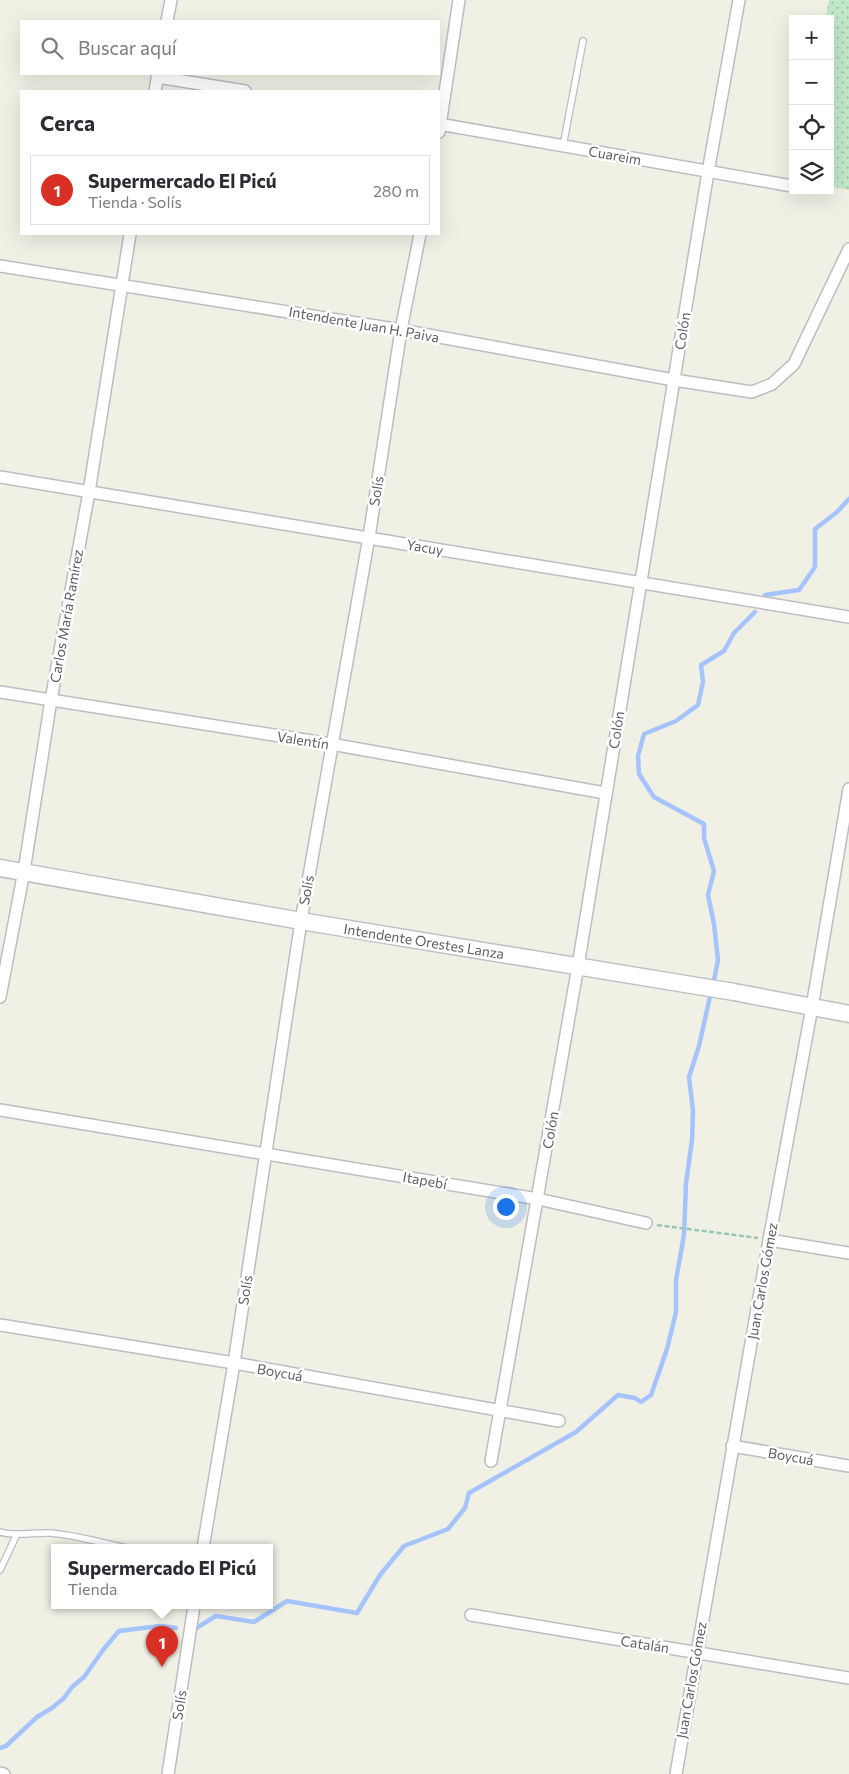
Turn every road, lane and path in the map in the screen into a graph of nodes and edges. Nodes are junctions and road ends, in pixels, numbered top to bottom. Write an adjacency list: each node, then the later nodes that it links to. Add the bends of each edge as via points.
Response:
1 (171, 0): 4 (street)
2 (459, 0): 9 (street)
3 (739, 0): 12 (street, Colón)
4 (167, 20)
5 (583, 41): 11 (lane)
6 (158, 75): 7 (street); 8 (street)
7 (155, 90)
8 (240, 90)
9 (440, 120)
10 (440, 126): 11 (street, Cuareim)
11 (563, 146): 12 (street, Cuareim)
12 (708, 172): 13 (street, Cuareim); 20 (street, Colón)
13 (789, 186)
14 (130, 235): 18 (street, Carlos María Ramírez)
15 (420, 235): 19 (street, Solís)
16 (849, 249): 20 (street, Intendente Juan H. Paiva, via 794,364 772,384 752,392)
17 (0, 266): 18 (street, Intendente Juan H. Paiva)
18 (121, 284): 19 (street, Intendente Juan H. Paiva); 22 (street, Carlos María Ramírez)
19 (401, 330): 20 (street, Intendente Juan H. Paiva); 23 (street, Solís)
20 (674, 380): 24 (street, Colón)
21 (0, 477): 22 (street, Yacuy)
22 (89, 492): 23 (street, Yacuy); 27 (street, Carlos María Ramírez)
23 (369, 537): 24 (street, Yacuy); 28 (street, Solís)
24 (640, 584): 25 (street, Yacuy); 30 (street, Colón)
25 (849, 617)
26 (0, 692): 27 (street, Valentín)
27 (51, 700): 28 (street, Valentín); 33 (street, Carlos María Ramírez)
28 (331, 744): 30 (street, Valentín); 34 (street, Solís)
29 (849, 789): 31 (street, Juan Carlos Gómez)
30 (605, 793): 35 (street, Colón)
31 (845, 830): 37 (street, Juan Carlos Gómez)
32 (0, 868): 33 (street, Intendente Orestes Lanza)
33 (24, 871): 34 (street, Intendente Orestes Lanza); 36 (street, Carlos María Ramírez)
34 (301, 921): 35 (street, Intendente Orestes Lanza); 40 (street, Solís)
35 (578, 966): 37 (street, Intendente Orestes Lanza); 41 (street, Colón)
36 (0, 997)
37 (812, 1007): 38 (street, Intendente Orestes Lanza); 43 (street, Juan Carlos Gómez)
38 (849, 1014)
39 (0, 1110): 40 (street, Itapebí)
40 (266, 1153): 41 (street, Itapebí); 46 (street, Solís)
41 (538, 1199): 42 (street, Itapebí); 47 (street, Colón)
42 (646, 1223): 43 (path)
43 (769, 1240): 44 (street); 49 (street, Juan Carlos Gómez)
44 (849, 1253)
45 (0, 1325): 46 (street, Boycuá)
46 (234, 1364): 47 (street, Boycuá); 55 (street, Solís)
47 (500, 1411): 48 (street, Boycuá); 50 (street, Colón)
48 (559, 1422)
49 (732, 1446): 51 (street, Boycuá); 59 (street, Juan Carlos Gómez)
50 (491, 1461)
51 (849, 1466)
52 (0, 1532): 53 (lane)
53 (17, 1534): 54 (lane, via 48,1533); 56 (lane)
54 (108, 1544)
55 (204, 1544)
56 (0, 1570)
57 (194, 1609): 63 (street, Solís)
58 (471, 1615): 59 (street, Catalán)
59 (696, 1652): 60 (street, Catalán); 64 (street, Juan Carlos Gómez)
60 (849, 1678)
61 (0, 1773): 62 (street)
62 (4, 1774)
63 (168, 1774)
64 (676, 1774)

